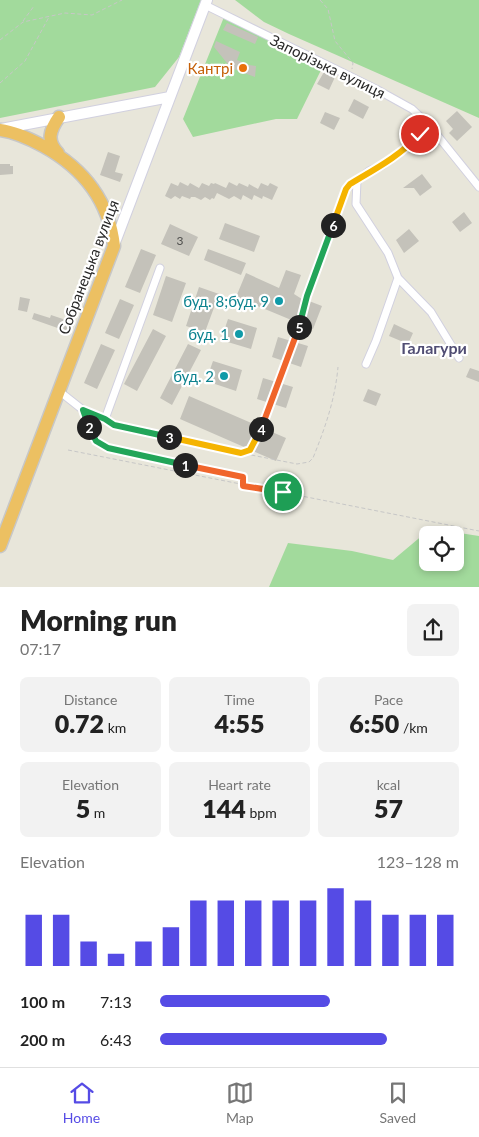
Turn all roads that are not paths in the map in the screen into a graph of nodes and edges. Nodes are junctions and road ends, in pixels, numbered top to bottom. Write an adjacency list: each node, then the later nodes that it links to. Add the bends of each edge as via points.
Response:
1 (206, 2): 2 (main road, Собранецька вулиця); 4 (street, Запорізька вулиця, via 412,109)
2 (170, 97): 3 (main road); 9 (main road, Собранецька вулиця)
3 (59, 117): 5 (main road); 6 (highway, via 50,138 52,146)
4 (429, 125): 7 (street, via 410,145); 8 (street, Запорізька вулиця)
5 (0, 129): 6 (highway, via 35,142)
6 (64, 158): 9 (highway, via 87,180 101,201)
7 (357, 180): 11 (street, via 356,204 388,253); 12 (street, via 346,189)
8 (479, 187)
9 (114, 246): 15 (highway, Собранецька вулиця)
10 (160, 268): 15 (street, via 105,419 83,410)
11 (398, 278): 13 (street, via 431,312); 14 (street)
12 (307, 296)
13 (459, 358)
14 (366, 364)
15 (59, 391): 16 (highway, Собранецька вулиця)
16 (0, 546)

